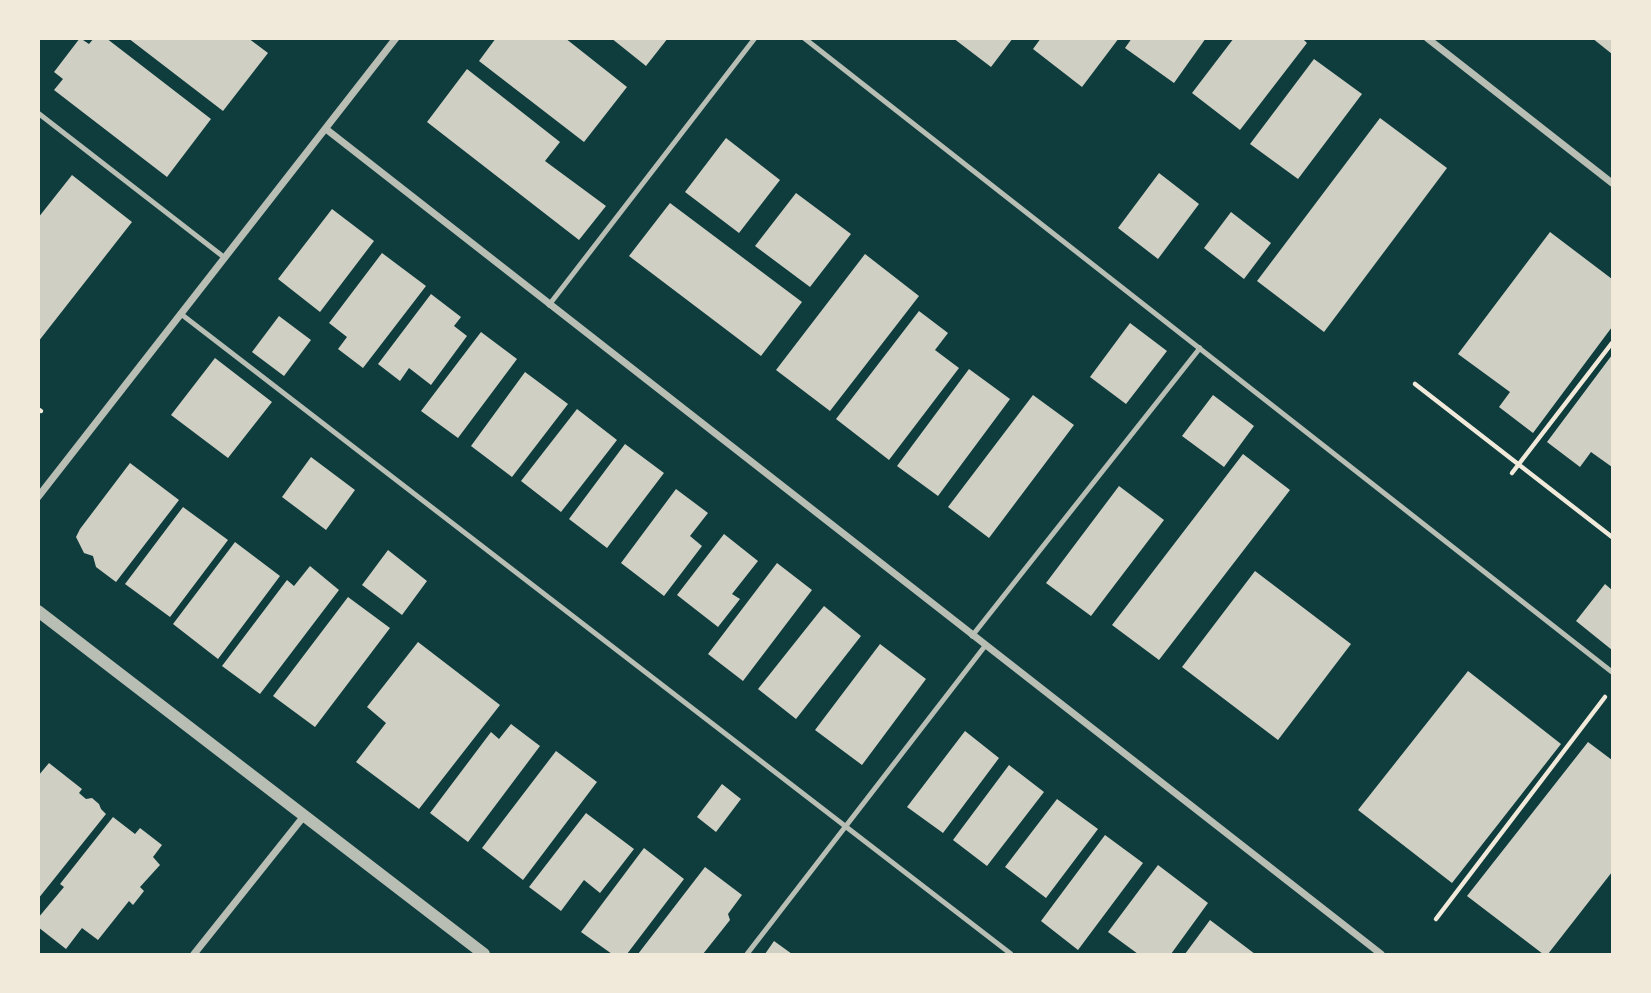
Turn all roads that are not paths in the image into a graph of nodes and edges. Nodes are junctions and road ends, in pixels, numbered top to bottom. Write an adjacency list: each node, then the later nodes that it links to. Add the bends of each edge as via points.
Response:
1 (396, 38): 6 (street)
2 (755, 38): 9 (lane)
3 (804, 38): 11 (lane)
4 (1427, 38): 7 (street)
5 (38, 113): 8 (lane)
6 (326, 128): 8 (street); 9 (street)
7 (1612, 183)
8 (225, 258): 10 (street)
9 (549, 304): 14 (street)
10 (181, 314): 12 (street); 18 (lane)
11 (1200, 348): 14 (lane); 16 (lane)
12 (38, 497)
13 (38, 611): 17 (street)
14 (972, 636): 15 (street)
15 (985, 646): 18 (lane); 23 (street)
16 (1612, 672)
17 (304, 816): 19 (street); 20 (street)
18 (845, 827): 21 (lane); 22 (lane)
19 (194, 954)
20 (484, 954)
21 (747, 954)
22 (1011, 954)
23 (1381, 954)

